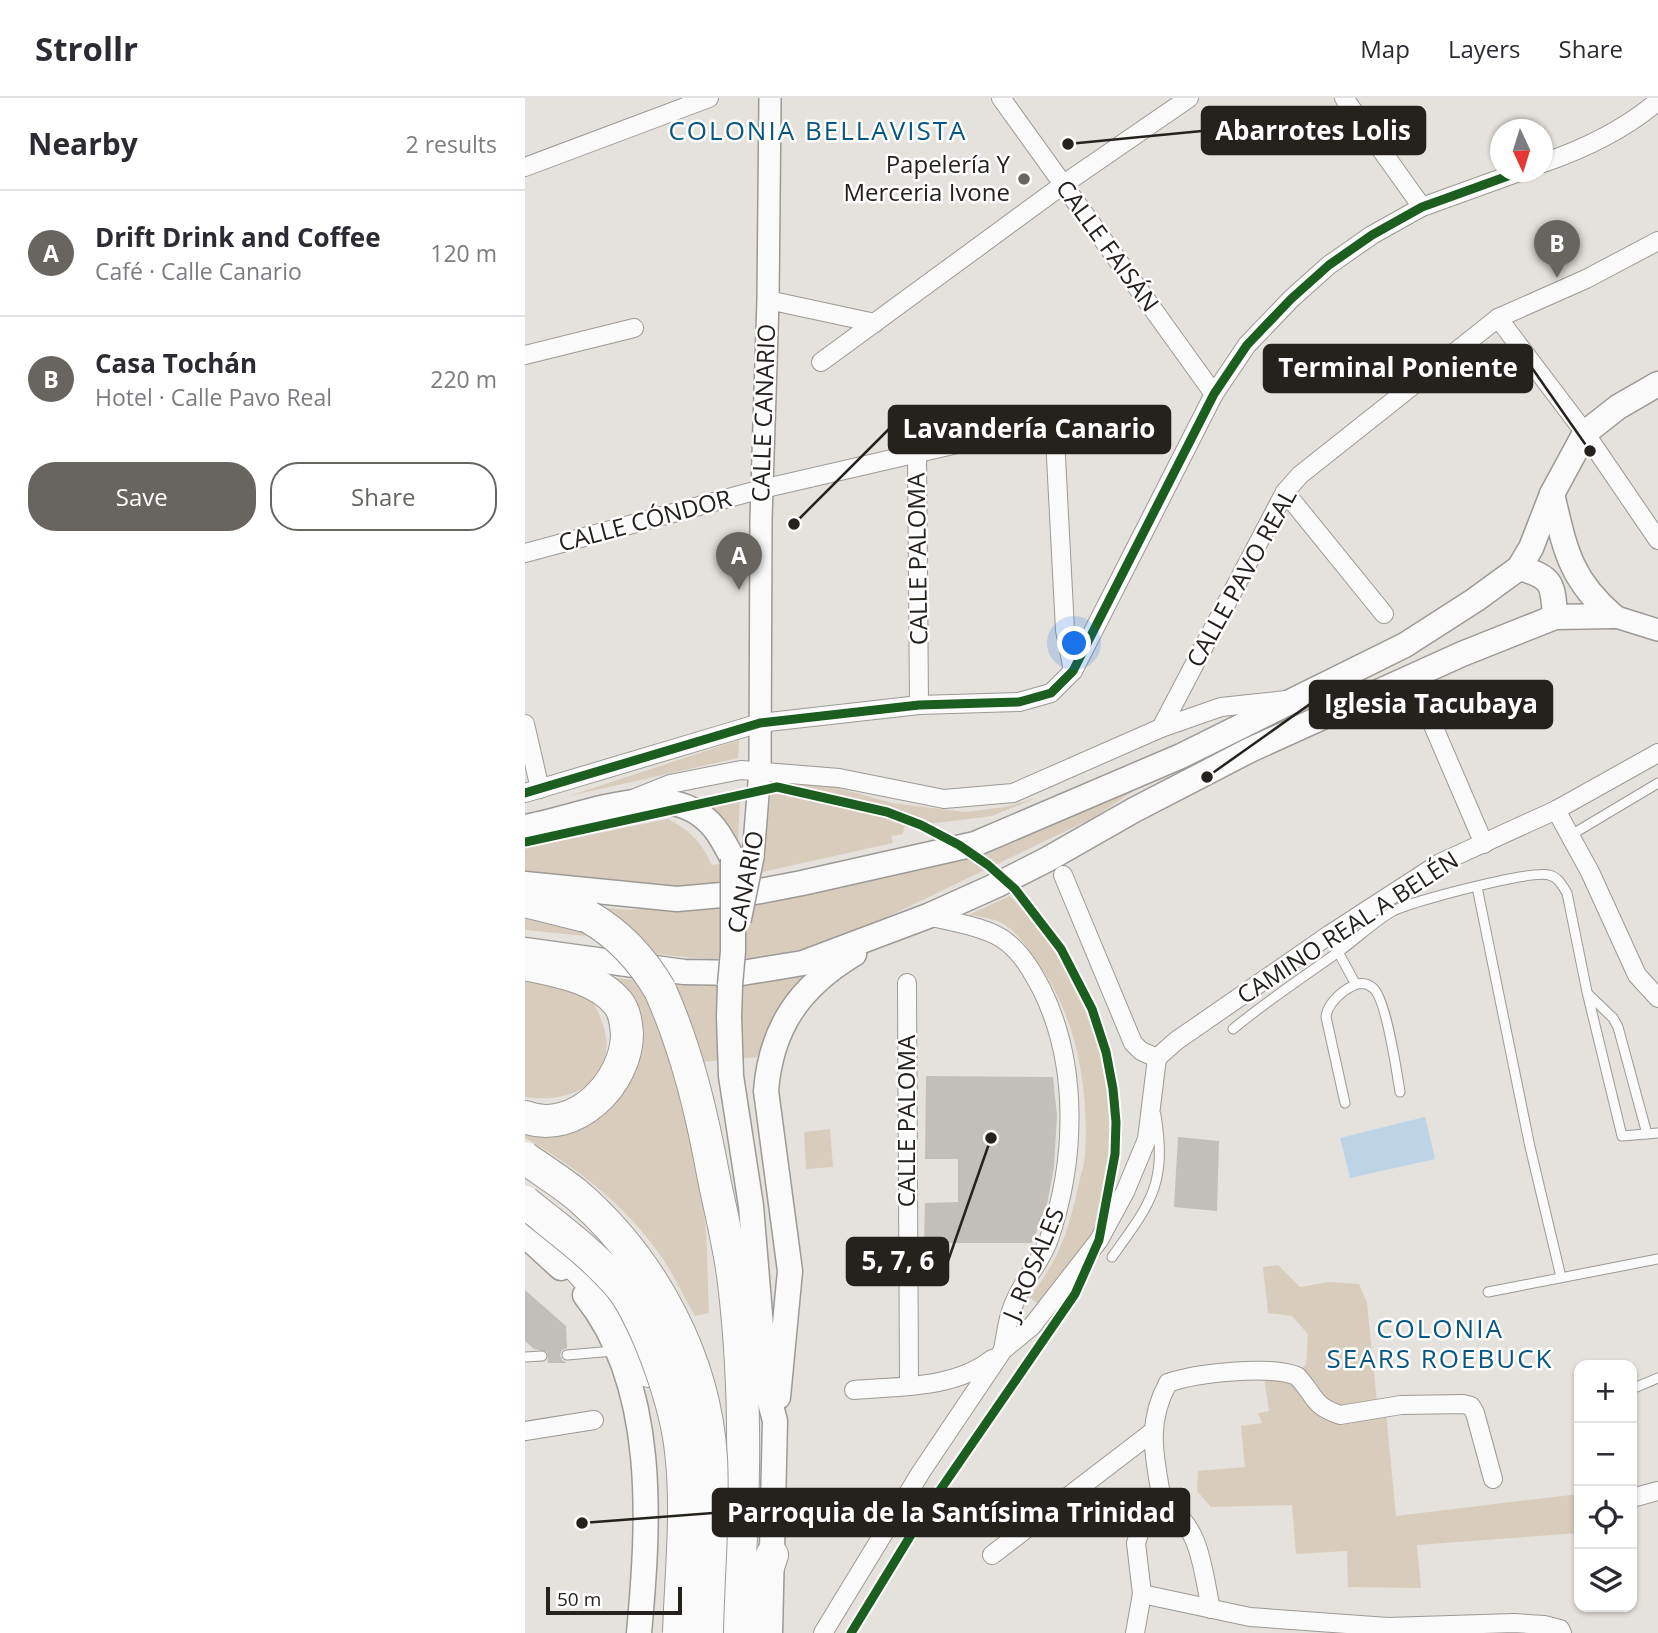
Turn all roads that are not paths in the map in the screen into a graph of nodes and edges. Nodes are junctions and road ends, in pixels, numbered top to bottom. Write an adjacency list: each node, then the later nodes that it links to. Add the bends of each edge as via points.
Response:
1 (709, 98): 8 (street)
2 (770, 98): 13 (street, CALLE CANARIO)
3 (1001, 98): 10 (street, CALLE FAISÁN)
4 (1189, 98): 10 (street)
5 (1345, 98): 11 (street)
6 (1658, 101): 7 (street, via 1581,150)
7 (1553, 159)
8 (525, 167)
9 (1492, 182): 11 (street)
10 (1064, 184): 15 (street); 20 (street, CALLE FAISÁN)
11 (1422, 208): 20 (street, via 1329,265 1247,345)
12 (1658, 241): 14 (street, CALLE PAVO REAL)
13 (768, 300): 15 (street); 23 (street, CALLE CANARIO)
14 (1498, 318): 21 (street); 24 (street, CALLE PAVO REAL, via 1322,456)
15 (875, 323): 18 (street)
16 (633, 327): 17 (street)
17 (525, 355)
18 (821, 362)
19 (1658, 384): 21 (main road)
20 (1214, 394): 33 (street)
21 (1585, 433): 25 (main road); 26 (street)
22 (917, 454): 23 (street, CALLE CÓNDOR); 33 (street, CALLE CÓNDOR, via 1040,425 1051,427 1065,630); 35 (street, CALLE PALOMA)
23 (762, 489): 27 (street, CALLE CÓNDOR); 37 (street, CALLE CANARIO)
24 (1285, 492): 29 (street); 39 (street, CALLE PAVO REAL)
25 (1552, 494): 28 (main road); 30 (main road, via 1573,568 1594,600)
26 (1658, 540)
27 (525, 553)
28 (1518, 568): 31 (main road, via 1549,580); 34 (main road, via 1405,645)
29 (1384, 614)
30 (1613, 616): 31 (main road); 32 (street)
31 (1555, 617): 54 (main road, via 1438,664 1250,750 1048,859)
32 (1658, 630)
33 (1073, 671): 35 (street, via 1051,693 1019,702)
34 (1296, 699): 39 (street, via 1221,707); 51 (main road, via 1181,756 975,844 802,883 702,898 655,898)
35 (919, 705): 37 (street)
36 (1429, 716): 48 (street)
37 (760, 723): 41 (street, CALLE CANARIO); 43 (street)
38 (525, 724): 43 (street)
39 (1161, 727): 41 (street, via 1013,793 944,799 839,778)
40 (1658, 753): 45 (street, CAMINO REAL A BELÉN)
41 (760, 771): 44 (street, via 741,770 670,784); 49 (street, CANARIO)
42 (1658, 783): 47 (lane)
43 (533, 791)
44 (623, 803): 46 (main road); 49 (main road, via 665,802 688,807)
45 (1556, 810): 47 (street); 48 (street, CAMINO REAL A BELÉN)
46 (525, 827)
47 (1571, 835): 63 (street, via 1637,975)
48 (1484, 845): 56 (street, CAMINO REAL A BELÉN, via 1440,863)
49 (743, 858): 91 (main road, bridge, via 730,985 731,1076 751,1206 766,1387)
50 (1063, 876): 65 (street, via 1133,1043)
51 (525, 884)
52 (1477, 887): 58 (lane, via 1427,898 1392,912); 62 (lane, via 1539,874 1560,881 1567,893); 79 (lane)
53 (525, 901): 73 (highway, bridge, via 589,917 641,960 673,1021)
54 (928, 916): 55 (main road); 81 (street, J. ROSALES, via 1007,941 1037,981 1065,1054 1069,1144 1062,1197 1048,1242 1016,1298)
55 (898, 928): 57 (main road, via 803,963 742,973 684,972); 91 (main road, via 838,964 807,990 787,1017 769,1063 767,1091 790,1271)
56 (1329, 935): 58 (lane); 65 (street, CAMINO REAL A BELÉN)
57 (525, 950)
58 (1339, 951): 61 (lane); 64 (lane)
59 (525, 964): 69 (highway, via 579,978 608,994 623,1011 627,1039 617,1073 582,1110 557,1120)
60 (907, 983): 87 (street, CALLE PALOMA)
61 (1355, 983): 66 (lane, via 1367,984 1380,998); 68 (lane, via 1327,1009)
62 (1587, 992): 71 (lane, via 1618,1027); 71 (lane, via 1622,1136)
63 (1658, 998)
64 (1233, 1029)
65 (1157, 1058): 67 (street)
66 (1400, 1092)
67 (1154, 1099): 77 (lane, via 1160,1144 1157,1184 1146,1210); 81 (street, via 1147,1139 1099,1240 1033,1326)
68 (1345, 1103)
69 (525, 1117)
70 (1658, 1133): 71 (lane)
71 (1647, 1134)
72 (525, 1159): 94 (highway, via 587,1214 669,1314 708,1397); 108 (highway, bridge, via 576,1195 637,1260 668,1309 688,1357 711,1457)
73 (719, 1200): 94 (highway, via 725,1365); 99 (highway, via 734,1282 741,1370)
74 (525, 1202): 107 (highway, bridge, via 582,1246 622,1289 660,1364 681,1451)
75 (525, 1214): 106 (highway, via 599,1289 632,1338 657,1392 670,1468)
76 (525, 1235): 82 (main road, via 564,1270 597,1310)
77 (1112, 1256)
78 (1658, 1259): 79 (lane)
79 (1561, 1277): 80 (lane)
80 (1488, 1292)
81 (1003, 1350): 87 (street, via 966,1376); 113 (street, via 921,1472)
82 (617, 1351): 83 (lane); 105 (main road, via 637,1409 643,1446 646,1491)
83 (567, 1355)
84 (542, 1356): 85 (lane)
85 (525, 1357)
86 (1658, 1378): 88 (lane)
87 (909, 1385): 89 (street)
88 (1637, 1387)
89 (854, 1390)
90 (594, 1420): 92 (street)
91 (775, 1422): 100 (main road)
92 (525, 1431)
93 (1151, 1433): 95 (street, via 1168,1383 1254,1371 1292,1374 1314,1401 1331,1412 1349,1415 1381,1407 1471,1406); 98 (street); 101 (street)
94 (717, 1463): 108 (highway)
95 (1493, 1479)
96 (1658, 1491): 97 (street)
97 (1637, 1497)
98 (1163, 1507): 102 (street, via 1140,1531 1136,1543); 103 (street, via 1183,1519 1192,1532)
99 (740, 1546): 109 (highway); 110 (highway)
100 (772, 1555): 111 (highway); 112 (main road)
101 (992, 1555)
102 (1142, 1594): 103 (street); 114 (street)
103 (1211, 1609): 104 (street, via 1345,1625 1514,1623)
104 (1561, 1631)
105 (639, 1633)
106 (665, 1633)
107 (679, 1633)
108 (708, 1633)
109 (735, 1633)
110 (746, 1633)
111 (754, 1633)
112 (770, 1633)
113 (823, 1633)
114 (1135, 1633)

